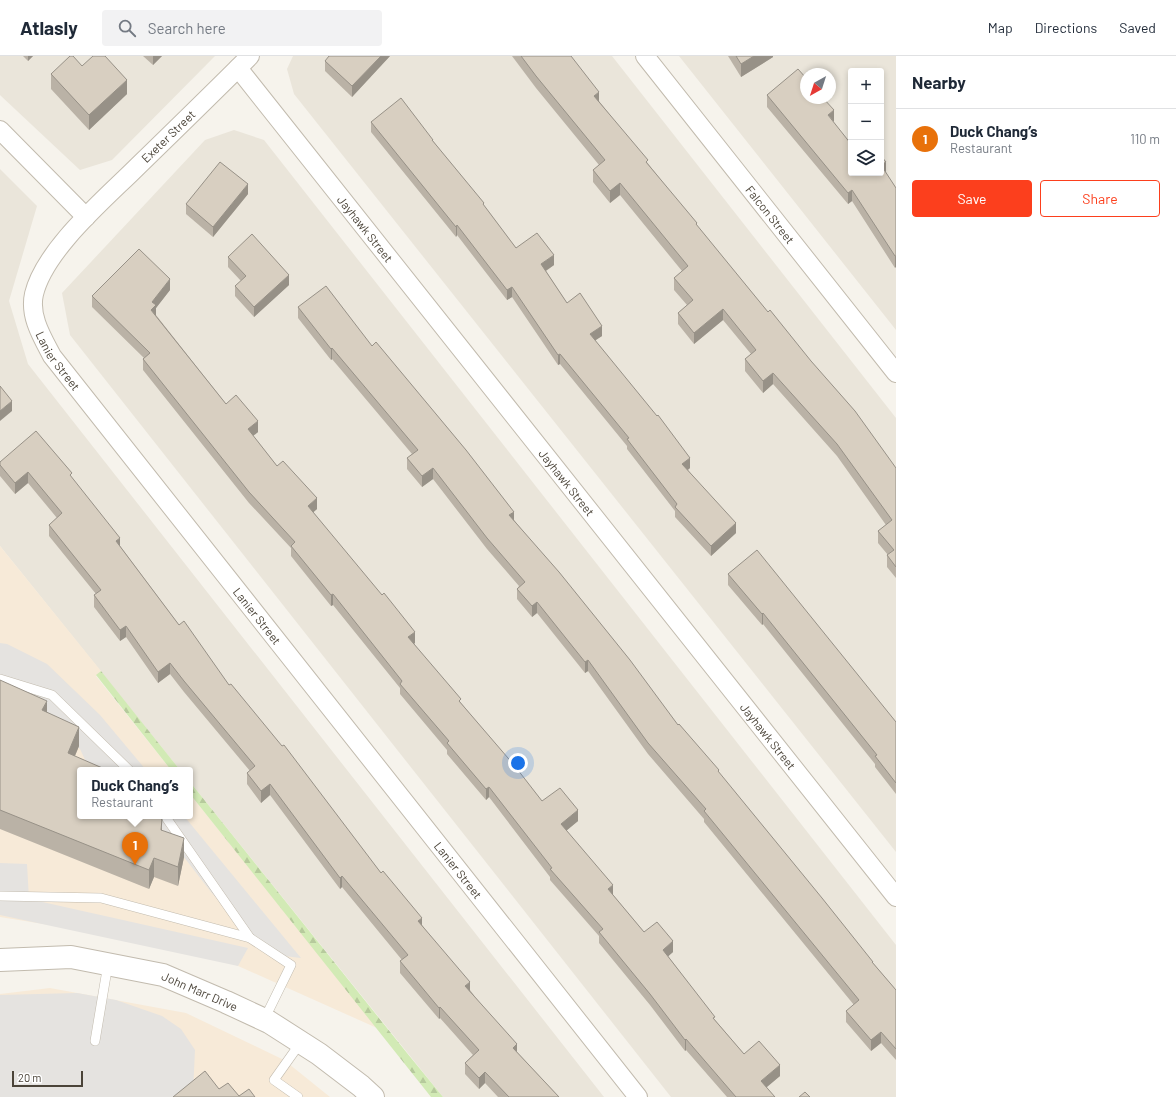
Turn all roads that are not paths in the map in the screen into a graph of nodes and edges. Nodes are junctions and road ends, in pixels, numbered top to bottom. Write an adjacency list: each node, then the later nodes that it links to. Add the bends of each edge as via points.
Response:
1 (645, 56): 5 (street, Falcon Street)
2 (244, 62): 4 (street, Exeter Street); 10 (street, Jayhawk Street)
3 (0, 130): 4 (street)
4 (86, 217): 19 (street, Lanier Street, via 55,251 39,276 34,295 33,312 38,330 52,356)
5 (896, 373)
6 (0, 679): 7 (lane, via 52,695)
7 (126, 767)
8 (167, 819): 11 (lane)
9 (0, 896): 11 (lane, via 101,898)
10 (896, 897)
11 (250, 938): 14 (lane, via 291,965)
12 (0, 960): 13 (street, John Marr Drive, via 71,957)
13 (108, 964): 14 (street, John Marr Drive, via 163,975); 15 (lane)
14 (264, 1020): 16 (street, John Marr Drive)
15 (95, 1041)
16 (301, 1042): 17 (lane, via 274,1080); 18 (street, John Marr Drive)
17 (298, 1097)
18 (372, 1097)
19 (638, 1097)

